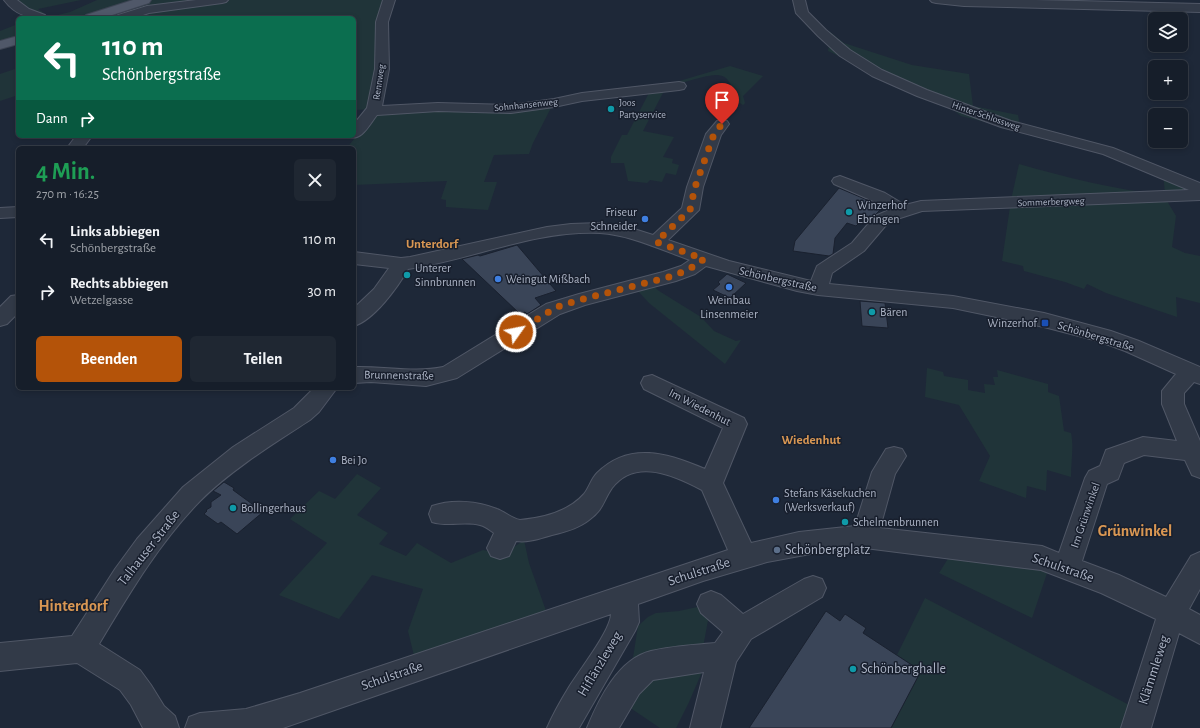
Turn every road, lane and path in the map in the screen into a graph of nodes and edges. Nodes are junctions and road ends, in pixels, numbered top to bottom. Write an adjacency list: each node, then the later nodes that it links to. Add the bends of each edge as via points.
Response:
1 (10, 0): 8 (street, via 25,12)
2 (145, 0): 9 (main road)
3 (222, 0): 10 (street, via 147,10)
4 (389, 0): 14 (street, Rennweg, via 382,22 382,69)
5 (799, 0): 18 (street, Hinter Schlossweg, via 802,13 822,33 845,53 877,73 1006,124 1108,152)
6 (936, 0): 7 (street, via 1133,8)
7 (1200, 8)
8 (36, 16)
9 (96, 16)
10 (136, 16)
11 (16, 41): 12 (main road)
12 (0, 45)
13 (679, 86): 14 (street, Sohnhansenweg, via 511,108 438,107)
14 (372, 111): 16 (street, Rennweg)
15 (722, 124): 23 (street, via 714,134 695,187 690,210)
16 (356, 132)
17 (840, 181): 20 (street)
18 (1200, 189)
19 (1200, 195): 20 (street, Sommerbergweg, via 921,206)
20 (903, 210): 27 (street, Sommerbergweg, via 881,220 858,247 824,270)
21 (16, 212): 22 (street)
22 (0, 213)
23 (656, 242): 25 (street, Schönbergstraße); 26 (street, Schönbergstraße, via 611,229 571,229)
24 (356, 258): 26 (street, Schönbergstraße)
25 (704, 259): 27 (street, Schönbergstraße, via 768,278); 32 (street, Brunnenstraße, via 688,270 669,277 553,309 449,373 426,378)
26 (401, 264): 29 (street, via 388,286)
27 (818, 289): 31 (street, Schönbergstraße, via 953,302 1029,317 1104,336)
28 (16, 303): 30 (street)
29 (356, 317)
30 (0, 319)
31 (1196, 374): 36 (street, via 1173,391 1173,404)
32 (356, 375)
33 (652, 383): 37 (street, Im Wiedenhut, via 736,424)
34 (324, 390): 49 (street, Talhauser Straße, via 302,414 241,454 192,494 146,547)
35 (894, 456): 39 (street, via 884,472)
36 (1196, 460): 42 (street, Im Grünwinkel, via 1142,446 1114,458 1110,472 1097,478)
37 (711, 483): 38 (street, via 662,463 632,463 612,473 603,482 594,499 568,520 526,530 504,539 489,516); 40 (street)
38 (441, 514)
39 (865, 537): 40 (street, Schulstraße, via 836,537 782,546); 42 (street, Schulstraße, via 1016,553 1042,558)
40 (744, 557): 44 (street, Schulstraße)
41 (1200, 564): 46 (street, Klämmleweg)
42 (1067, 567): 46 (street, Schulstraße)
43 (813, 588): 47 (street)
44 (624, 597): 54 (street, Schulstraße, via 300,708 246,724); 55 (street, Hiflänzleweg, via 625,622)
45 (711, 604): 47 (street)
46 (1172, 613): 48 (street, Schulstraße); 58 (street, Klämmleweg)
47 (741, 630): 50 (street)
48 (1200, 631)
49 (80, 649): 51 (street); 52 (street, via 130,680 152,717)
50 (723, 656): 56 (street, via 651,665 641,669 631,680); 57 (street)
51 (0, 657)
52 (164, 728): 53 (street)
53 (175, 728)
54 (200, 728)
55 (562, 728)
56 (602, 728)
57 (705, 728)
58 (1136, 728)

